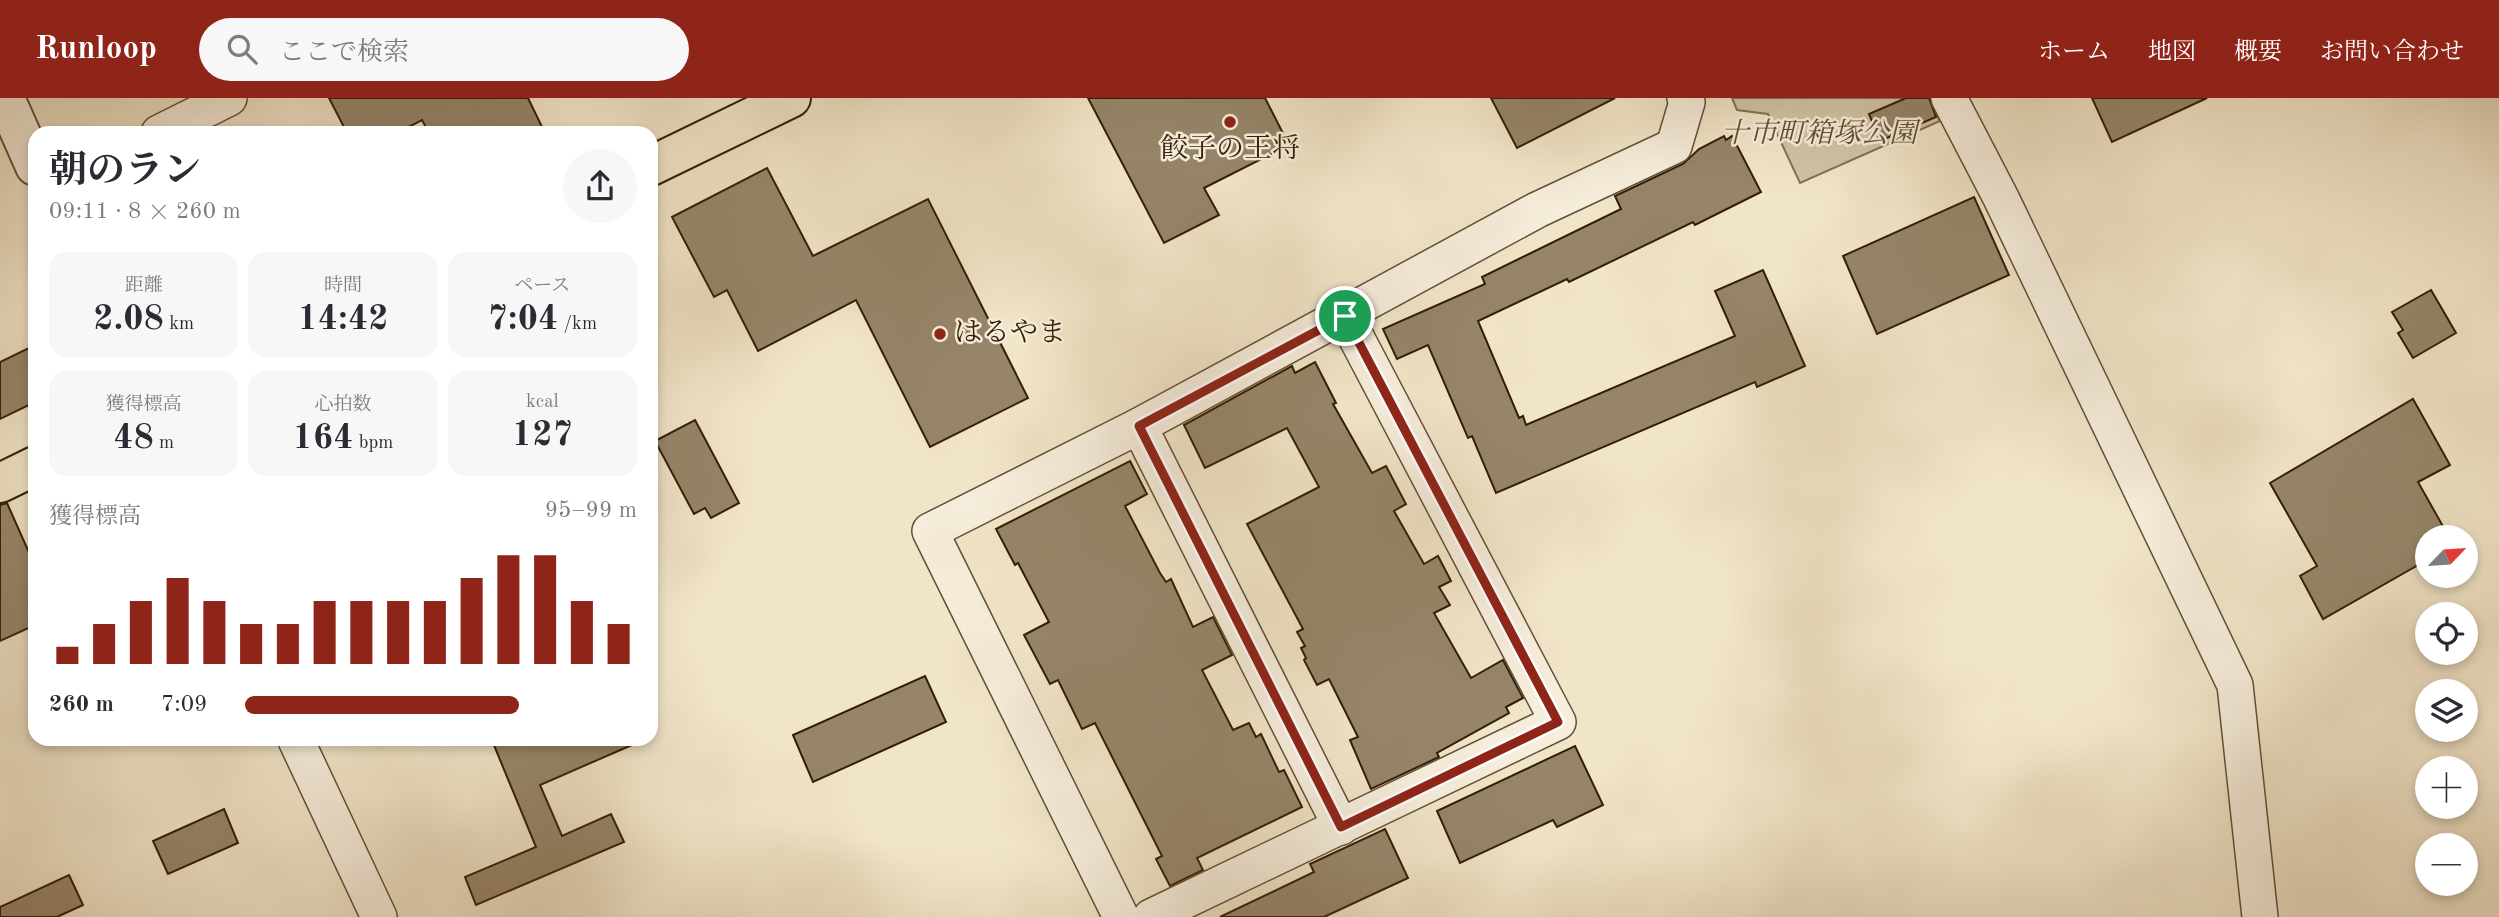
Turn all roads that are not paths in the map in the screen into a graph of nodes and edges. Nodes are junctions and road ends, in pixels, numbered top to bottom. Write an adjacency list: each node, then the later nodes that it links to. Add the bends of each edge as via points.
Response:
1 (5, 98): 7 (street)
2 (229, 98): 6 (street)
3 (792, 98): 8 (highway)
4 (1685, 98): 9 (street, via 1674,146 1537,209)
5 (1949, 98): 18 (street, via 2235,685)
6 (173, 126)
7 (28, 150)
8 (658, 163)
9 (1345, 316): 10 (street); 14 (street, via 1558,722)
10 (1139, 426): 14 (street); 16 (street, via 930,531)
11 (28, 469): 12 (highway)
12 (0, 483)
13 (299, 746): 15 (street)
14 (1341, 827): 17 (street)
15 (379, 917)
16 (1121, 917)
17 (1151, 917)
18 (2260, 917)

